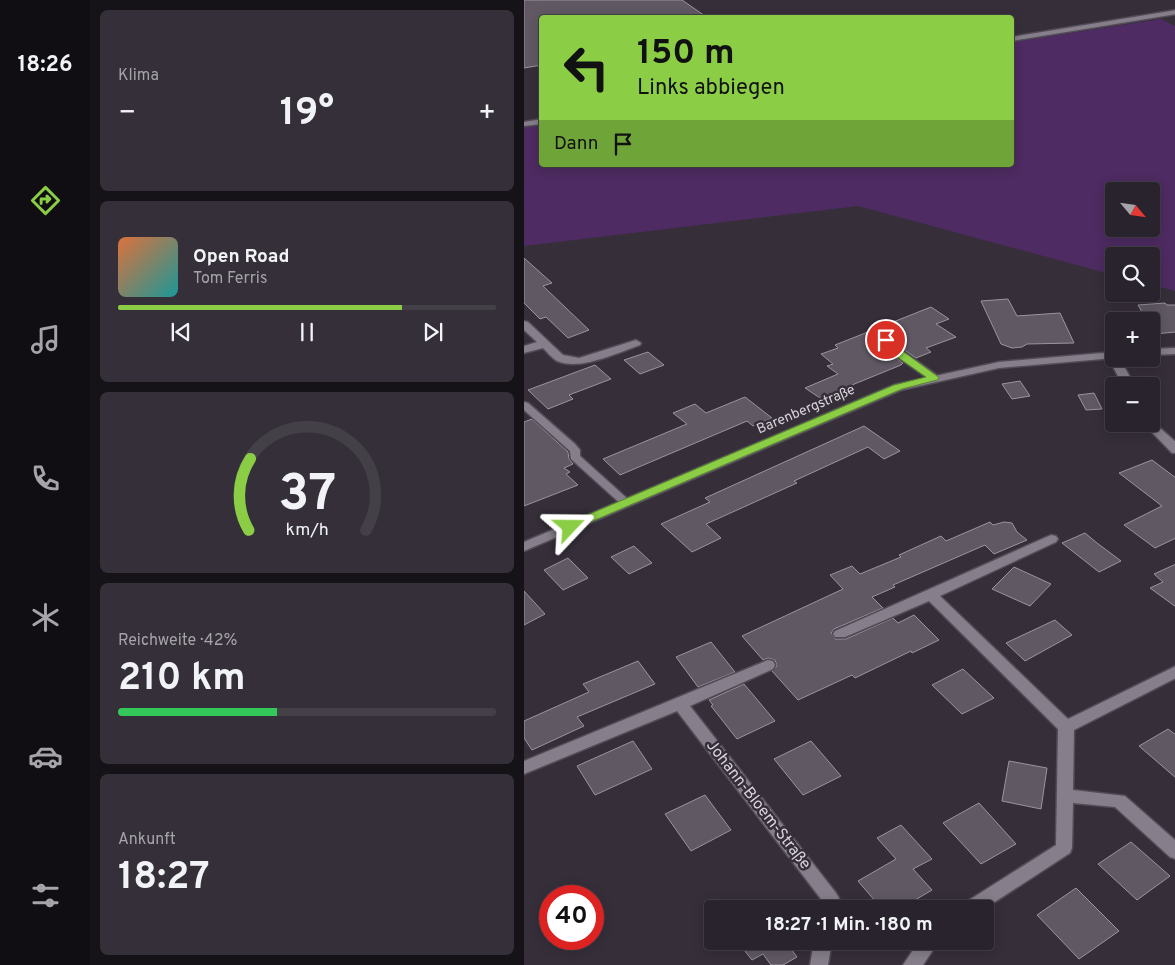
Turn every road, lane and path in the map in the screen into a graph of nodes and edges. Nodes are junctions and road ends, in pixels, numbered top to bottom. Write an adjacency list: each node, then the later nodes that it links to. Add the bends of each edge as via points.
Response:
1 (1175, 12): 2 (street)
2 (1014, 39)
3 (539, 122): 4 (street)
4 (524, 124)
5 (524, 324): 7 (street)
6 (894, 336): 13 (lane, via 884,343)
7 (546, 343): 8 (street, via 560,358 580,361); 9 (street)
8 (636, 343)
9 (524, 350)
10 (1175, 351): 11 (street)
11 (1160, 352)
12 (1105, 356): 13 (street, Barenbergstraße, via 999,365)
13 (934, 378): 17 (street, Barenbergstraße, via 898,387)
14 (524, 405): 17 (lane, via 571,446 575,457)
15 (1158, 432): 16 (street)
16 (1175, 450)
17 (626, 503): 19 (street, Barenbergstraße)
18 (1051, 539): 20 (street)
19 (524, 547)
20 (931, 595): 21 (street); 25 (street)
21 (840, 634)
22 (768, 665): 24 (street)
23 (1175, 671): 25 (street)
24 (680, 704): 26 (street); 29 (street, Johann-Bloem-Straße)
25 (1066, 727): 27 (street)
26 (524, 768)
27 (1066, 796): 28 (street, via 1119,801); 30 (street, via 1064,848)
28 (1175, 852)
29 (830, 900)
30 (984, 900)
31 (821, 950): 33 (street)
32 (923, 950): 34 (street)
33 (819, 965)
34 (912, 965)

